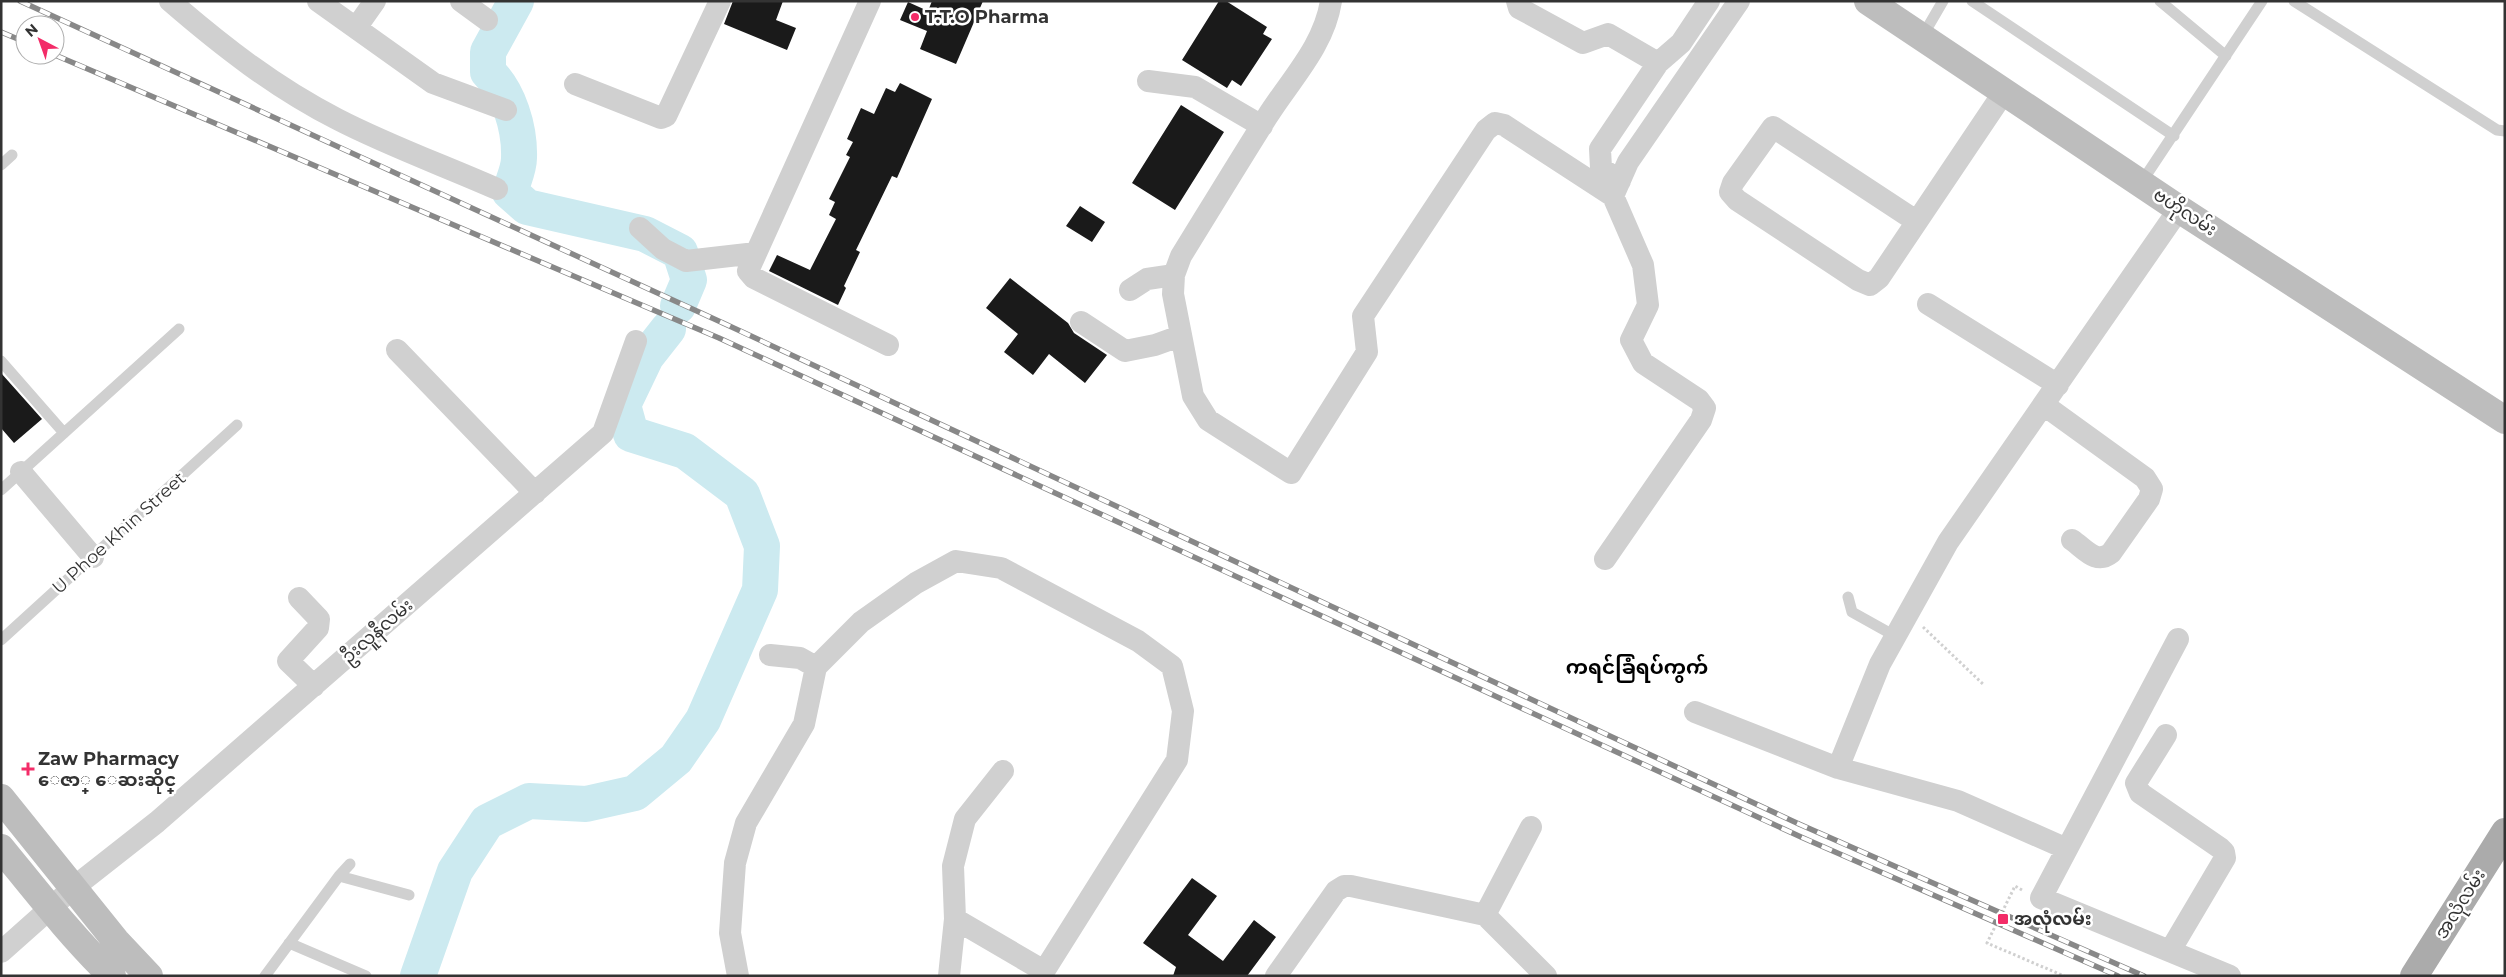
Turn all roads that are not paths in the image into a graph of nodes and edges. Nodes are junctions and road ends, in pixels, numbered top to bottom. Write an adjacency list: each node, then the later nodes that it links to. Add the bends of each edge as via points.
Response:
1 (170, 1): 32 (street, via 217,42 275,83 337,120)
2 (318, 1): 18 (street)
3 (375, 1): 18 (street)
4 (461, 1): 17 (street)
5 (720, 1): 23 (street, via 671,110 661,118)
6 (870, 1): 37 (street)
7 (1332, 1): 26 (street, via 1318,41)
8 (1517, 1): 21 (street, via 1519,8 1583,43 1608,34)
9 (1709, 1): 21 (street, via 1681,43)
10 (1739, 1): 33 (street, via 1628,162)
11 (1868, 1): 19 (main road, ဗဟိုလမ်း)
12 (1943, 1): 19 (lane)
13 (1972, 1): 28 (lane)
14 (2160, 1): 20 (lane)
15 (2262, 1): 20 (lane)
16 (2294, 1): 27 (lane, via 2497,130)
17 (487, 20)
18 (356, 28): 25 (street, via 433,83)
19 (1922, 37): 24 (main road, ဗဟိုလမ်း)
20 (2226, 56): 28 (lane)
21 (1658, 63): 33 (street, via 1600,149 1601,168)
22 (1148, 80): 26 (street, via 1195,87)
23 (575, 84)
24 (2004, 92): 31 (main road, ဗဟိုလမ်း); 35 (street)
25 (506, 110)
26 (1262, 126): 38 (street, via 1181,256)
27 (2505, 130)
28 (2174, 136): 31 (lane)
29 (12, 155): 30 (lane)
30 (1, 165)
31 (2141, 183): 34 (main road, ဗဟိုလမ်း)
32 (497, 188)
33 (1617, 189): 43 (street, via 1504,125 1495,123 1486,130 1363,316 1366,352 1291,473 1208,420 1193,396); 58 (street, via 1643,265 1648,305 1631,340 1643,363 1699,400 1705,408 1701,420)
34 (2179, 209): 48 (street); 50 (main road, ဗဟိုလမ်း)
35 (1916, 221): 35 (street, via 1879,278 1870,285 1737,200 1730,192 1733,182 1774,127)
36 (640, 228): 37 (street, via 663,249 686,261)
37 (756, 253): 45 (street, via 748,271 754,278)
38 (1174, 275): 39 (street, via 1147,279); 43 (street, via 1173,294)
39 (1130, 290)
40 (1928, 304): 48 (street)
41 (1081, 322): 43 (street, via 1125,351)
42 (179, 329): 52 (lane)
43 (1180, 336)
44 (636, 341): 55 (street, ဦးလူနီလမ်း, via 603,433)
45 (888, 345)
46 (397, 350): 55 (street)
47 (1, 361): 52 (lane)
48 (2058, 385): 49 (street)
49 (2044, 405): 56 (street, via 2145,478 2152,489 2149,499 2111,553 2104,558 2097,558); 61 (street, via 1948,542)
50 (2505, 420)
51 (237, 425): 57 (lane, U Phoe Khin Street)
52 (64, 433): 53 (lane)
53 (21, 472): 54 (lane); 57 (street)
54 (1, 490)
55 (535, 493): 66 (street, ဦးလူနီလမ်း)
56 (2072, 540)
57 (93, 557): 63 (lane, U Phoe Khin Street)
58 (1605, 559)
59 (1848, 597): 61 (lane, via 1852,612)
60 (299, 598): 66 (street, via 319,618 318,628 288,660)
61 (1895, 636): 69 (street, via 1880,664)
62 (2178, 639): 75 (street)
63 (1, 640)
64 (770, 655): 65 (street, via 800,658)
65 (816, 667): 86 (street, via 861,622 916,583 956,562 1001,568 1138,641 1172,666 1183,711 1177,760); 91 (street, via 804,724 746,823 735,863 730,933)
66 (314, 686): 78 (street, ဦးလူနီလမ်း, via 157,822)
67 (1695, 712): 69 (street)
68 (2166, 734): 84 (street, via 2136,783 2140,793 2220,848 2225,858)
69 (1838, 768): 75 (street, via 1958,801)
70 (1003, 771): 82 (street, via 965,819 953,866)
71 (1, 798): 78 (main road)
72 (1531, 827): 81 (street)
73 (2505, 832): 96 (main road, အလုံလမ်း)
74 (1, 848): 80 (main road)
75 (2067, 849): 84 (street, via 2041,898)
76 (350, 864): 77 (lane)
77 (339, 876): 79 (lane); 83 (lane)
78 (73, 888): 80 (street, ဦးလူနီလမ်း); 88 (main road)
79 (409, 894)
80 (50, 908): 85 (street, ဦးလူနီလမ်း); 87 (main road)
81 (1485, 915): 93 (street, via 1344,886 1336,891); 94 (street)
82 (955, 919): 86 (street); 92 (street)
83 (289, 943): 89 (lane); 90 (lane)
84 (2170, 951): 95 (street)
85 (1, 952)
86 (1042, 973)
87 (112, 976)
88 (149, 976)
89 (266, 976)
90 (366, 976)
91 (738, 976)
92 (949, 976)
93 (1276, 976)
94 (1546, 976)
95 (2230, 976)
96 (2414, 976)

